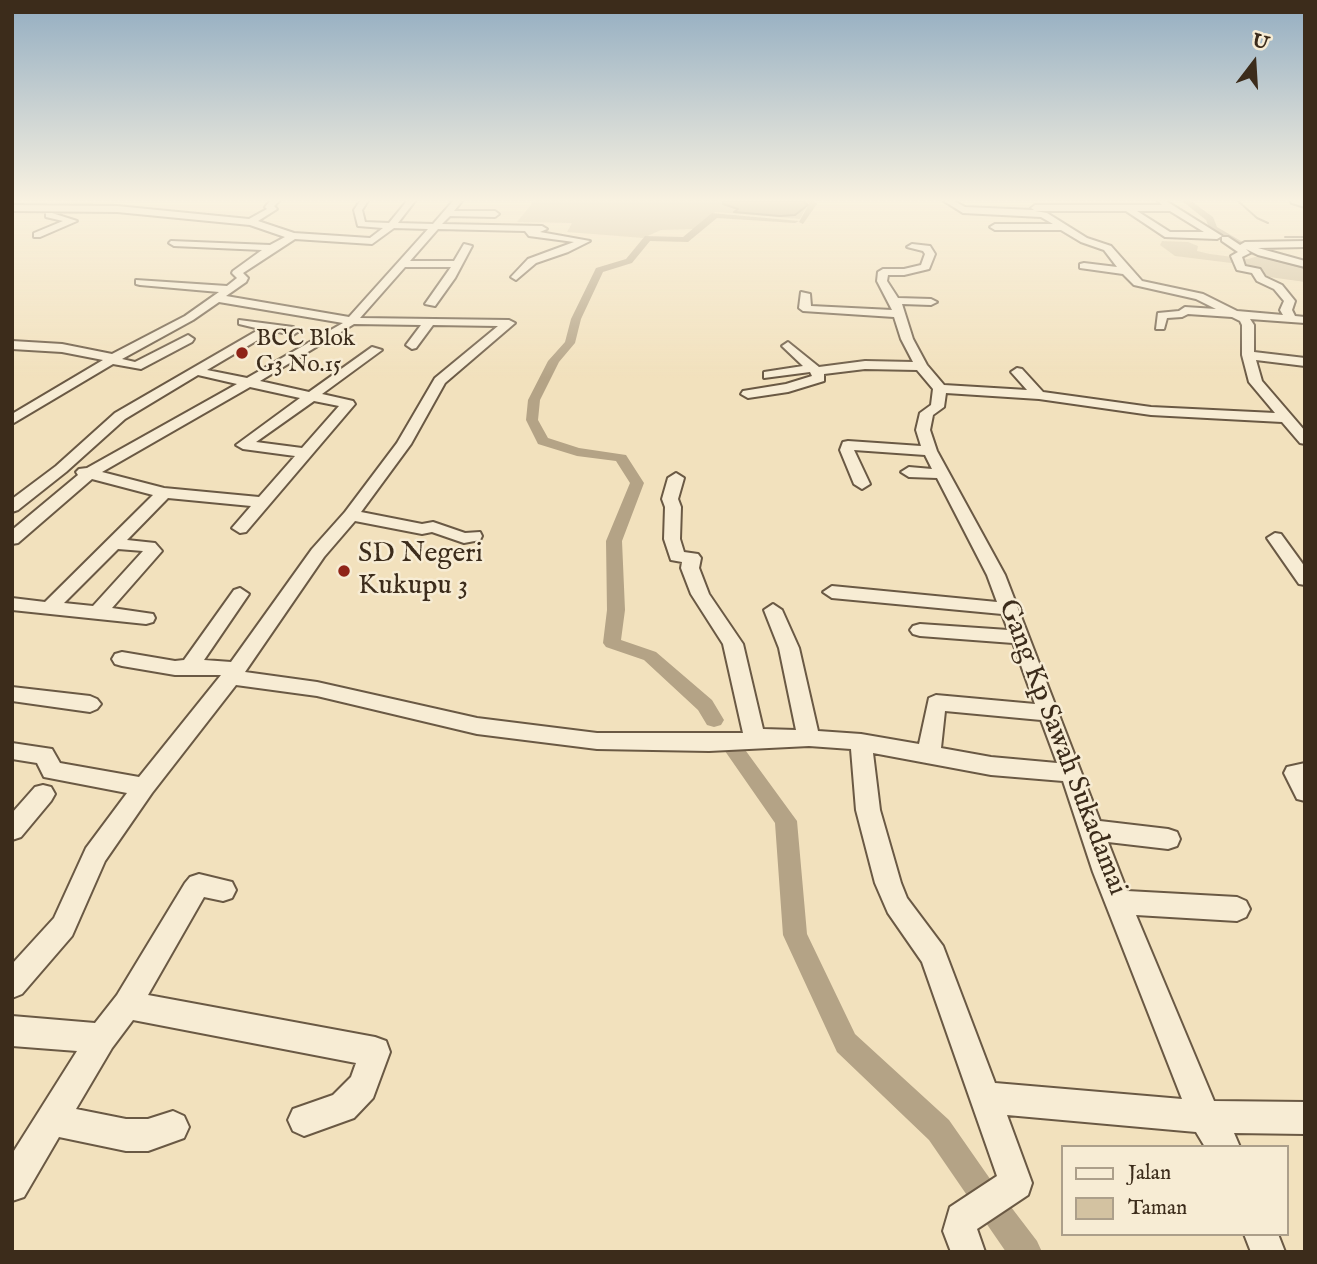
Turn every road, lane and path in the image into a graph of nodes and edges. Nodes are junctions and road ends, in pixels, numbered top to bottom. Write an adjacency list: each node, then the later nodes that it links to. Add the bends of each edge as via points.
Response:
1 (255, 260): 14 (street, via 237,273 243,278)
2 (405, 260): 8 (street)
3 (460, 260): 9 (street)
4 (535, 260): 12 (street)
5 (928, 260): 17 (street, via 925,267 883,272 882,281)
6 (1115, 260): 11 (street)
7 (1238, 260): 24 (street, via 1241,268 1256,271 1278,288 1290,301 1286,310)
8 (402, 264): 9 (street); 22 (street)
9 (458, 264): 19 (street)
10 (1084, 266): 11 (street)
11 (1127, 271): 21 (street, via 1143,285 1199,296)
12 (516, 277)
13 (140, 282): 14 (street)
14 (227, 289): 16 (street)
15 (805, 293): 20 (street, via 807,309)
16 (216, 298): 22 (street); 34 (street)
17 (895, 301): 18 (street); 20 (street)
18 (931, 302)
19 (430, 313): 22 (street); 30 (street); 60 (street, via 509,323 440,381 404,444)
20 (900, 314): 36 (street)
21 (1239, 316): 24 (street); 26 (street, via 1183,310 1182,314 1162,315); 33 (street, via 1248,325)
22 (351, 321): 41 (street)
23 (243, 322): 25 (street)
24 (1299, 322)
25 (271, 327): 27 (street); 38 (street)
26 (1160, 327)
27 (293, 331)
28 (188, 339): 34 (street, via 138,366)
29 (12, 345): 34 (street, via 62,348)
30 (412, 345)
31 (788, 346): 37 (street)
32 (376, 350): 45 (street)
33 (1248, 355): 35 (street); 46 (street, via 1256,382)
34 (113, 359): 47 (street)
35 (1305, 362)
36 (921, 366): 37 (street); 42 (street)
37 (815, 369): 40 (street); 43 (street, via 819,378)
38 (195, 371): 41 (street); 51 (street, via 120,416)
39 (1017, 372): 44 (street)
40 (769, 374)
41 (248, 384): 45 (street); 53 (street)
42 (940, 389): 44 (street); 49 (street, Gang Kp Sawah Sukadamai, via 937,407 928,413 923,430)
43 (748, 394)
44 (1039, 395): 46 (street, via 1151,411)
45 (309, 396): 50 (street, via 348,404); 50 (street, via 243,444)
46 (1284, 418): 48 (street)
47 (12, 420)
48 (1305, 440)
49 (930, 451): 54 (street, Gang Kp Sawah Sukadamai); 56 (street, via 848,445)
50 (305, 453): 58 (street)
51 (61, 469): 53 (street); 59 (street)
52 (909, 472): 54 (street)
53 (90, 473): 57 (street); 64 (street)
54 (943, 474): 71 (street, Gang Kp Sawah Sukadamai, via 996,575)
55 (676, 478): 83 (street, via 670,499 677,556 692,558 690,568 700,594 733,644 754,736)
56 (862, 484)
57 (164, 493): 58 (street); 65 (street)
58 (262, 502): 61 (street)
59 (17, 514)
60 (351, 515): 62 (street, via 422,529 433,527 464,538); 79 (street, via 318,553)
61 (240, 528)
62 (474, 536)
63 (1275, 538): 66 (street)
64 (12, 539)
65 (112, 543): 70 (street); 73 (street, via 153,551)
66 (1305, 580)
67 (831, 592): 71 (street)
68 (240, 594): 78 (street)
69 (12, 604): 70 (street)
70 (49, 608): 73 (street)
71 (1008, 609): 76 (street, Gang Kp Sawah Sukadamai)
72 (772, 610): 83 (street, via 789,648)
73 (97, 614): 74 (street)
74 (146, 618)
75 (920, 630): 76 (street)
76 (1018, 637): 82 (street, Gang Kp Sawah Sukadamai)
77 (122, 659): 78 (street, via 175,668)
78 (190, 666): 79 (street)
79 (233, 673): 83 (street, via 477,726 597,741); 89 (street)
80 (12, 694): 81 (street)
81 (90, 704)
82 (1048, 713): 86 (street, via 936,703); 88 (street, Gang Kp Sawah Sukadamai)
83 (798, 739): 84 (street)
84 (860, 741): 86 (street); 102 (street, via 868,810 888,883 897,905 933,955)
85 (12, 751): 89 (street, via 44,755 52,771)
86 (929, 754): 88 (street, via 991,766)
87 (1305, 772): 90 (street, via 1295,774)
88 (1070, 773): 93 (street, Gang Kp Sawah Sukadamai)
89 (144, 787): 98 (street, via 95,855 63,927)
90 (1305, 792)
91 (43, 794): 92 (street)
92 (12, 830)
93 (1091, 830): 94 (street); 96 (street, Gang Kp Sawah Sukadamai)
94 (1168, 839)
95 (223, 890): 99 (street, via 200,885 194,891)
96 (1118, 902): 97 (street); 103 (street, Gang Kp Sawah Sukadamai)
97 (1237, 909)
98 (12, 985)
99 (127, 1005): 101 (street); 106 (street, via 375,1052 362,1087 343,1107)
100 (12, 1031): 101 (street)
101 (102, 1038): 105 (street)
102 (983, 1097): 103 (street); 110 (street, via 1016,1183 962,1219 960,1231)
103 (1205, 1117): 104 (street); 108 (street, Gang Kp Sawah Sukadamai)
104 (1305, 1118)
105 (52, 1120): 107 (street, via 126,1135 148,1135); 109 (street)
106 (304, 1120)
107 (173, 1127)
108 (1223, 1145)
109 (12, 1185)
110 (968, 1252)

